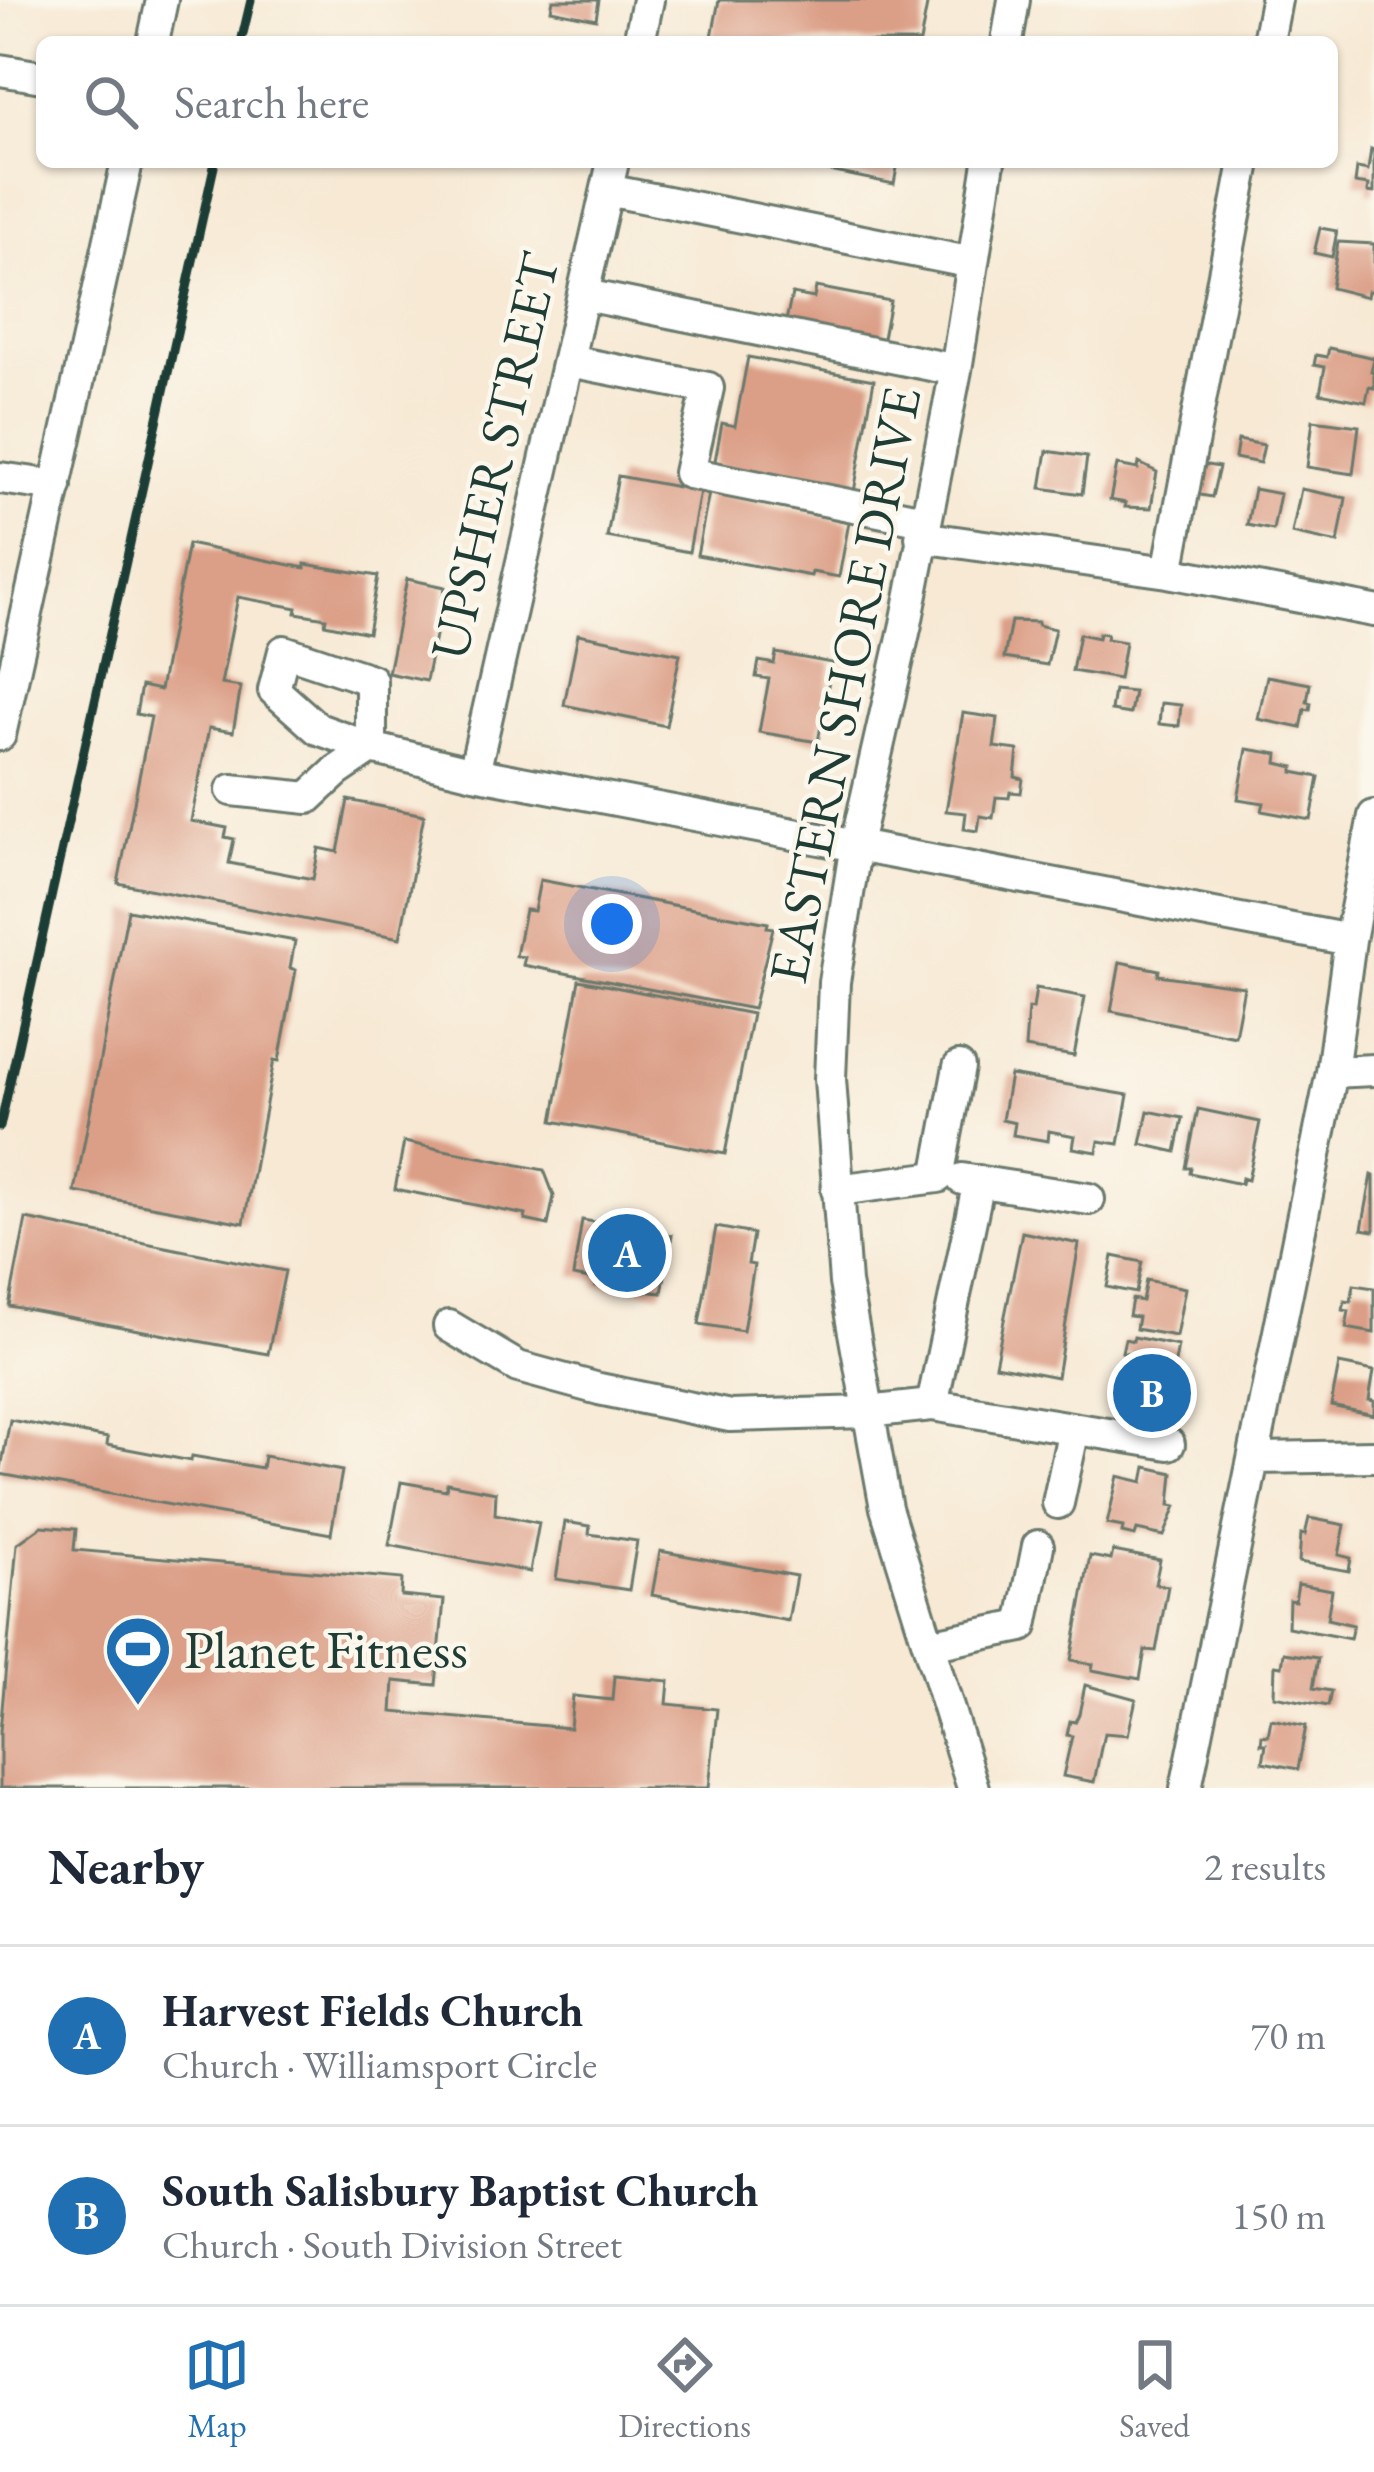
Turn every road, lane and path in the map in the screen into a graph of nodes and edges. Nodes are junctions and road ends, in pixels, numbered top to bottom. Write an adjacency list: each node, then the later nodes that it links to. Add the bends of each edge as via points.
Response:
1 (162, 0): 5 (street)
2 (648, 0): 6 (street)
3 (1014, 0): 7 (street)
4 (1276, 0): 8 (street)
5 (154, 36)
6 (640, 36)
7 (1008, 36)
8 (1269, 36)
9 (0, 70): 10 (street)
10 (36, 76)
11 (126, 168): 20 (street)
12 (987, 168): 15 (street, EASTERN SHORE DRIVE)
13 (1244, 168): 22 (street)
14 (610, 176): 15 (street); 16 (street, UPSHER STREET)
15 (973, 263): 18 (street, EASTERN SHORE DRIVE)
16 (585, 295): 17 (street, UPSHER STREET); 18 (street)
17 (569, 361): 21 (street, via 708,388 689,473); 25 (street, UPSHER STREET)
18 (956, 370): 21 (street, EASTERN SHORE DRIVE)
19 (0, 478): 20 (street)
20 (56, 486): 24 (street)
21 (922, 529): 22 (street); 28 (street, EASTERN SHORE DRIVE)
22 (1168, 572): 23 (street)
23 (1374, 610)
24 (2, 719)
25 (474, 772): 26 (street, via 371,748 308,798); 28 (street)
26 (232, 790)
27 (1374, 815): 29 (street)
28 (856, 844): 29 (street); 35 (street, EASTERN SHORE DRIVE, via 834,982)
29 (1350, 940): 32 (street)
30 (959, 1067): 33 (street)
31 (1374, 1070): 32 (street)
32 (1332, 1072): 43 (street)
33 (938, 1177): 34 (street); 35 (street)
34 (979, 1181): 36 (street); 38 (street)
35 (837, 1190): 39 (street, EASTERN SHORE DRIVE)
36 (1089, 1199)
37 (449, 1326): 39 (street, via 518,1366 599,1390 730,1416)
38 (932, 1405): 39 (street); 40 (street)
39 (867, 1412): 46 (street, EASTERN SHORE DRIVE, via 886,1508)
40 (1074, 1429): 41 (street); 44 (street)
41 (1169, 1444)
42 (1374, 1456): 43 (street)
43 (1256, 1458): 48 (street)
44 (1058, 1503)
45 (1038, 1546): 46 (street, via 1022,1627)
46 (929, 1646): 47 (street, EASTERN SHORE DRIVE)
47 (973, 1788)
48 (1186, 1788)

